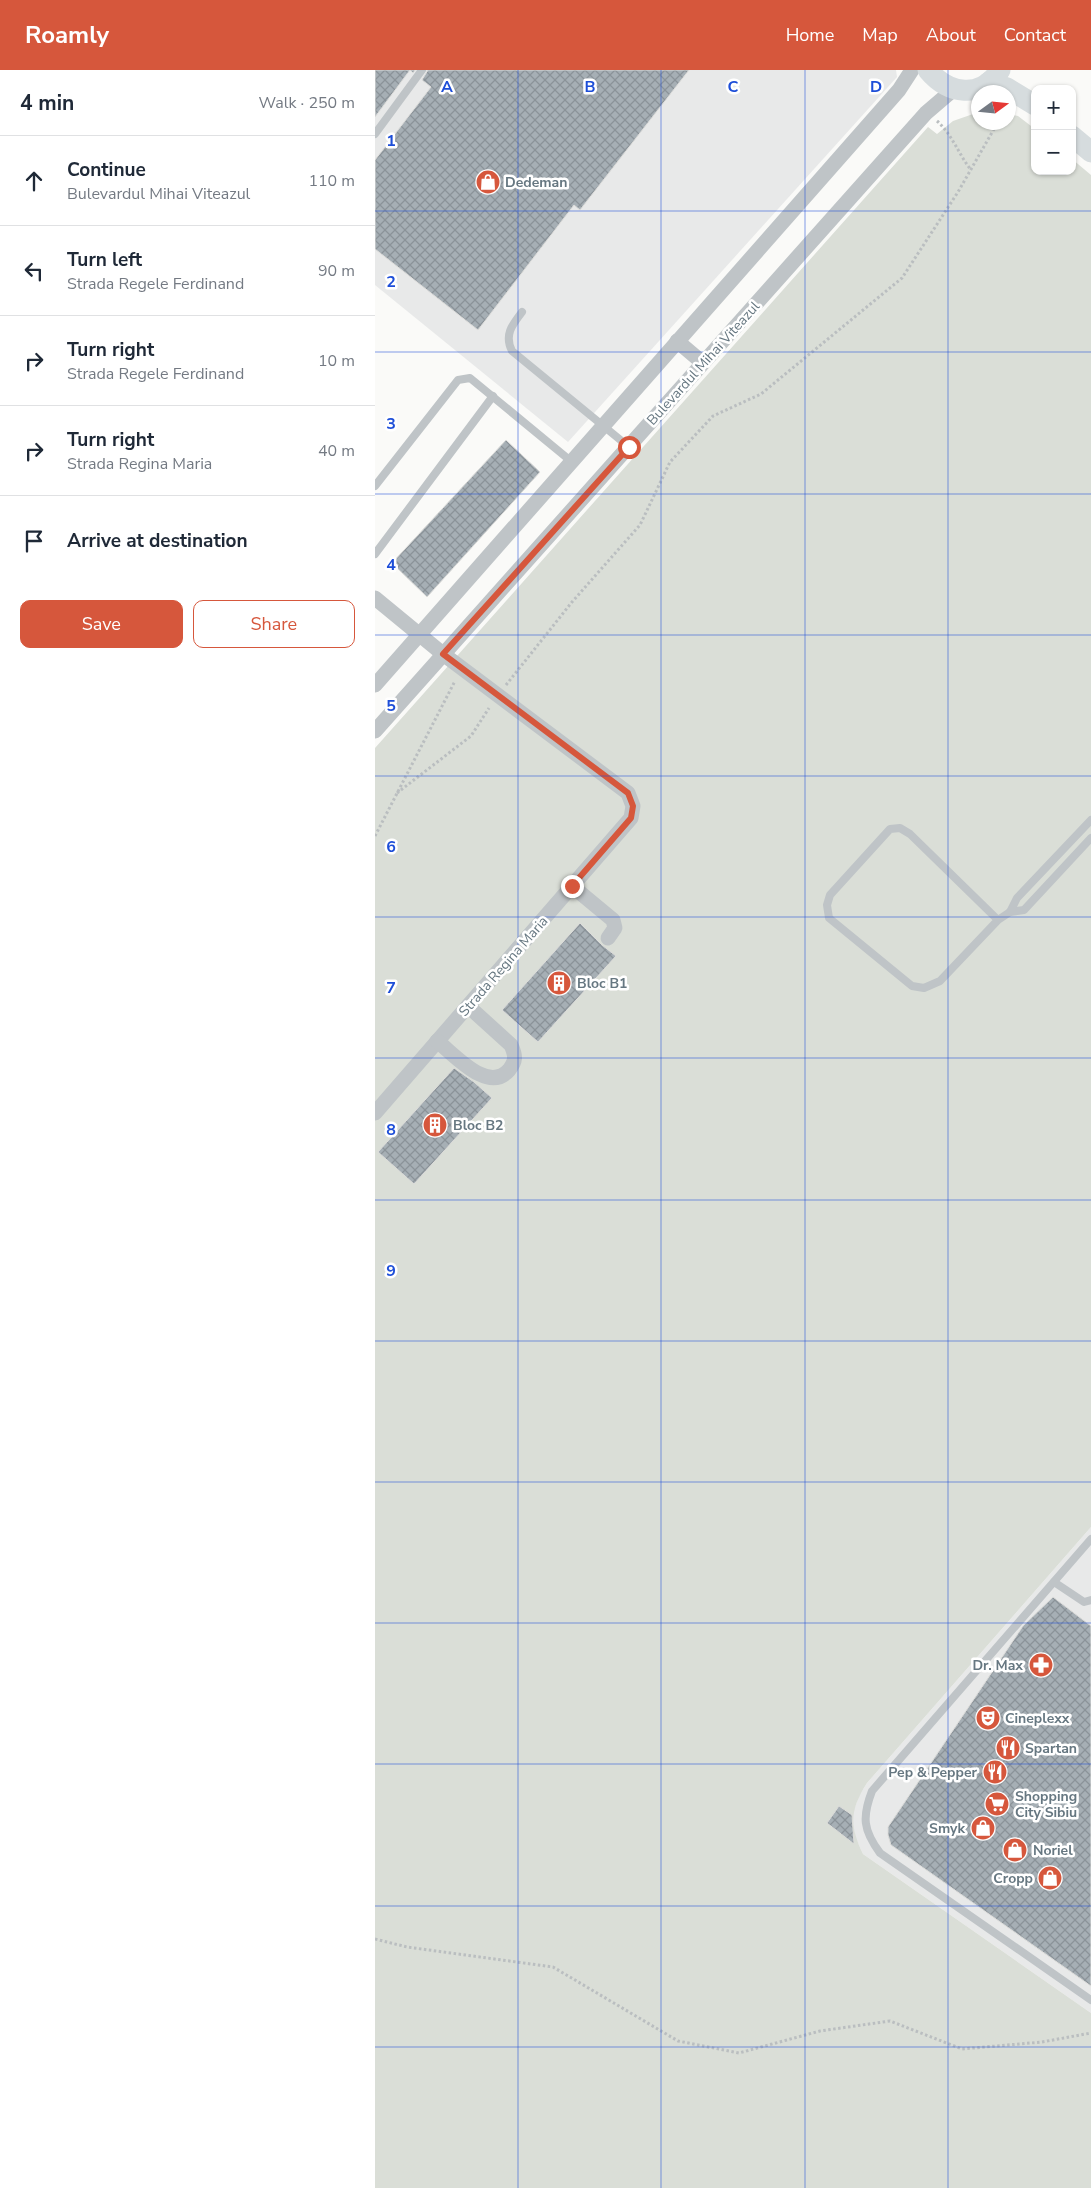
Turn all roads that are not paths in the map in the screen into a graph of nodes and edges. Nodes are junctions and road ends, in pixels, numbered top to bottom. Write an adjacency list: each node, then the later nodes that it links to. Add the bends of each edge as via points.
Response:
1 (422, 70): 8 (lane)
2 (913, 70): 12 (street, via 899,90)
3 (928, 70): 6 (street, via 937,80)
4 (1009, 70): 7 (street)
5 (995, 76): 6 (street, via 977,88); 7 (street, via 1007,88)
6 (954, 89): 13 (street, Bulevardul Mihai Viteazul, via 926,113)
7 (1031, 102)
8 (375, 134)
9 (1076, 139): 10 (street)
10 (1091, 152)
11 (522, 312): 15 (lane, via 508,335 512,351)
12 (677, 341): 13 (street); 15 (street)
13 (703, 362): 16 (street, Bulevardul Mihai Viteazul)
14 (493, 396): 17 (lane); 18 (lane, via 470,378 458,380); 19 (lane)
15 (603, 425): 16 (lane); 17 (street)
16 (629, 447): 22 (street, Bulevardul Mihai Viteazul)
17 (572, 462): 21 (street)
18 (375, 486)
19 (375, 554)
20 (375, 598): 21 (street)
21 (419, 635): 22 (street); 23 (street)
22 (443, 654): 24 (street, Bulevardul Mihai Viteazul); 27 (street, Strada Regina Maria, via 628,793 633,806 631,818)
23 (375, 685)
24 (375, 731)
25 (1091, 820): 28 (lane, via 1017,898)
26 (1091, 838): 28 (lane, via 1024,910)
27 (572, 886): 30 (street, via 613,920 615,928); 31 (street, Strada Regina Maria)
28 (1010, 912): 29 (lane)
29 (998, 920): 29 (lane, via 939,981 924,988 911,986 829,918 827,905 830,895 889,829 900,828)
30 (608, 938)
31 (468, 1006): 32 (street, Strada Regina Maria); 32 (street, via 511,1046 515,1062 507,1072 499,1078 488,1079)
32 (437, 1041): 33 (street, Strada Regina Maria)
33 (375, 1113)
34 (1091, 1539): 35 (lane)
35 (1054, 1582): 36 (lane, via 1084,1602); 37 (lane, via 872,1790 865,1810 870,1840 880,1853)
36 (1091, 1600)
37 (1091, 2000)

